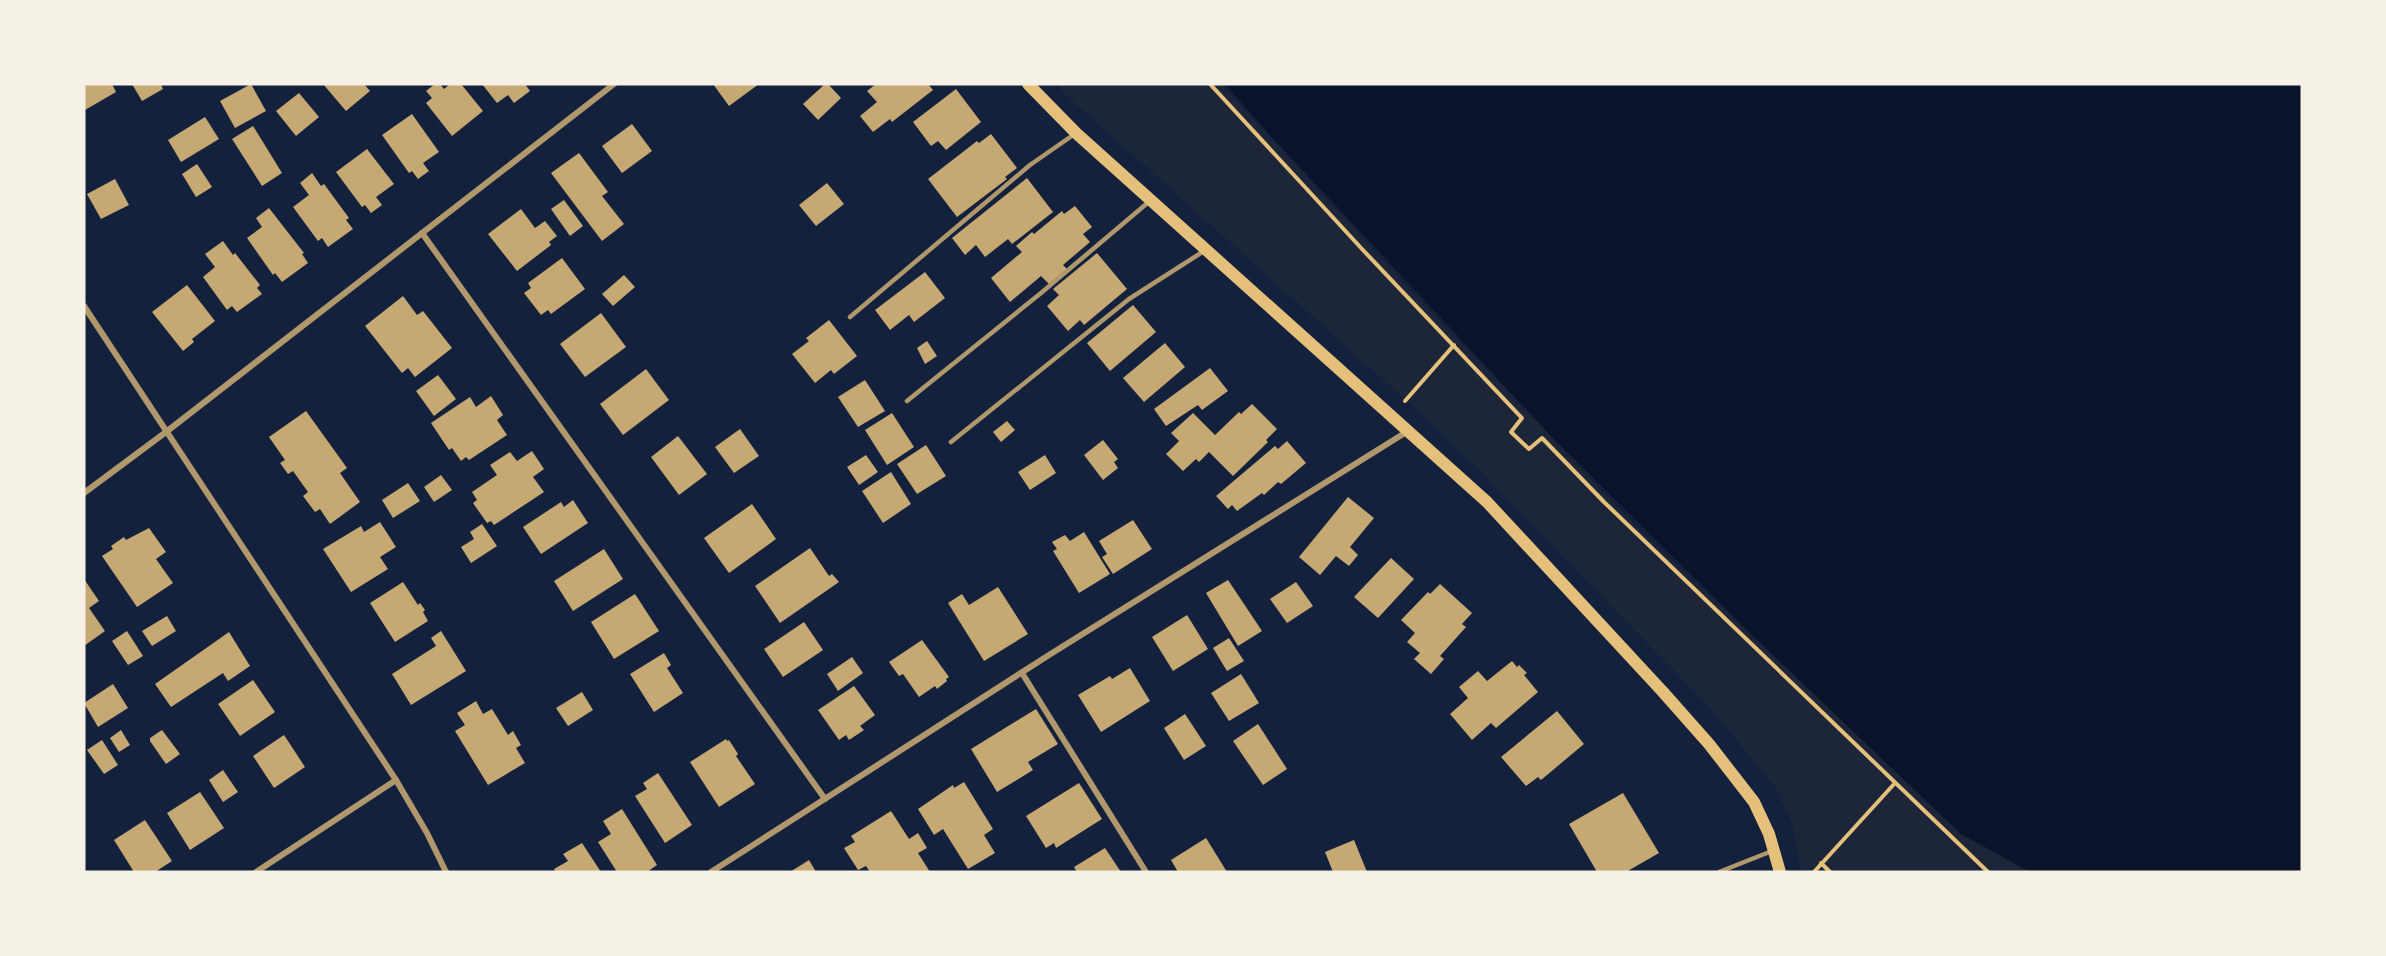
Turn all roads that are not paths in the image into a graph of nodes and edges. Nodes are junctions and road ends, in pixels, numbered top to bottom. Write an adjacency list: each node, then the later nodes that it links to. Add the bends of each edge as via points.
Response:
1 (614, 84): 5 (street)
2 (1028, 84): 3 (main road)
3 (1076, 133): 4 (main road); 8 (lane, via 1013,179)
4 (1150, 200): 6 (main road); 9 (lane)
5 (422, 233): 11 (street); 16 (street)
6 (1206, 250): 10 (main road); 12 (lane, via 1129,299)
7 (84, 306): 11 (street)
8 (850, 317)
9 (907, 401)
10 (1409, 430): 14 (street); 17 (main road, via 1487,502 1679,709 1754,802)
11 (166, 432): 13 (street); 15 (street)
12 (951, 442)
13 (84, 493)
14 (1022, 673): 16 (street); 21 (street)
15 (396, 780): 18 (street); 19 (street)
16 (825, 799): 20 (street)
17 (1775, 850): 22 (lane); 23 (main road)
18 (256, 872)
19 (446, 872)
20 (711, 872)
21 (1146, 872)
22 (1719, 872)
23 (1780, 872)

